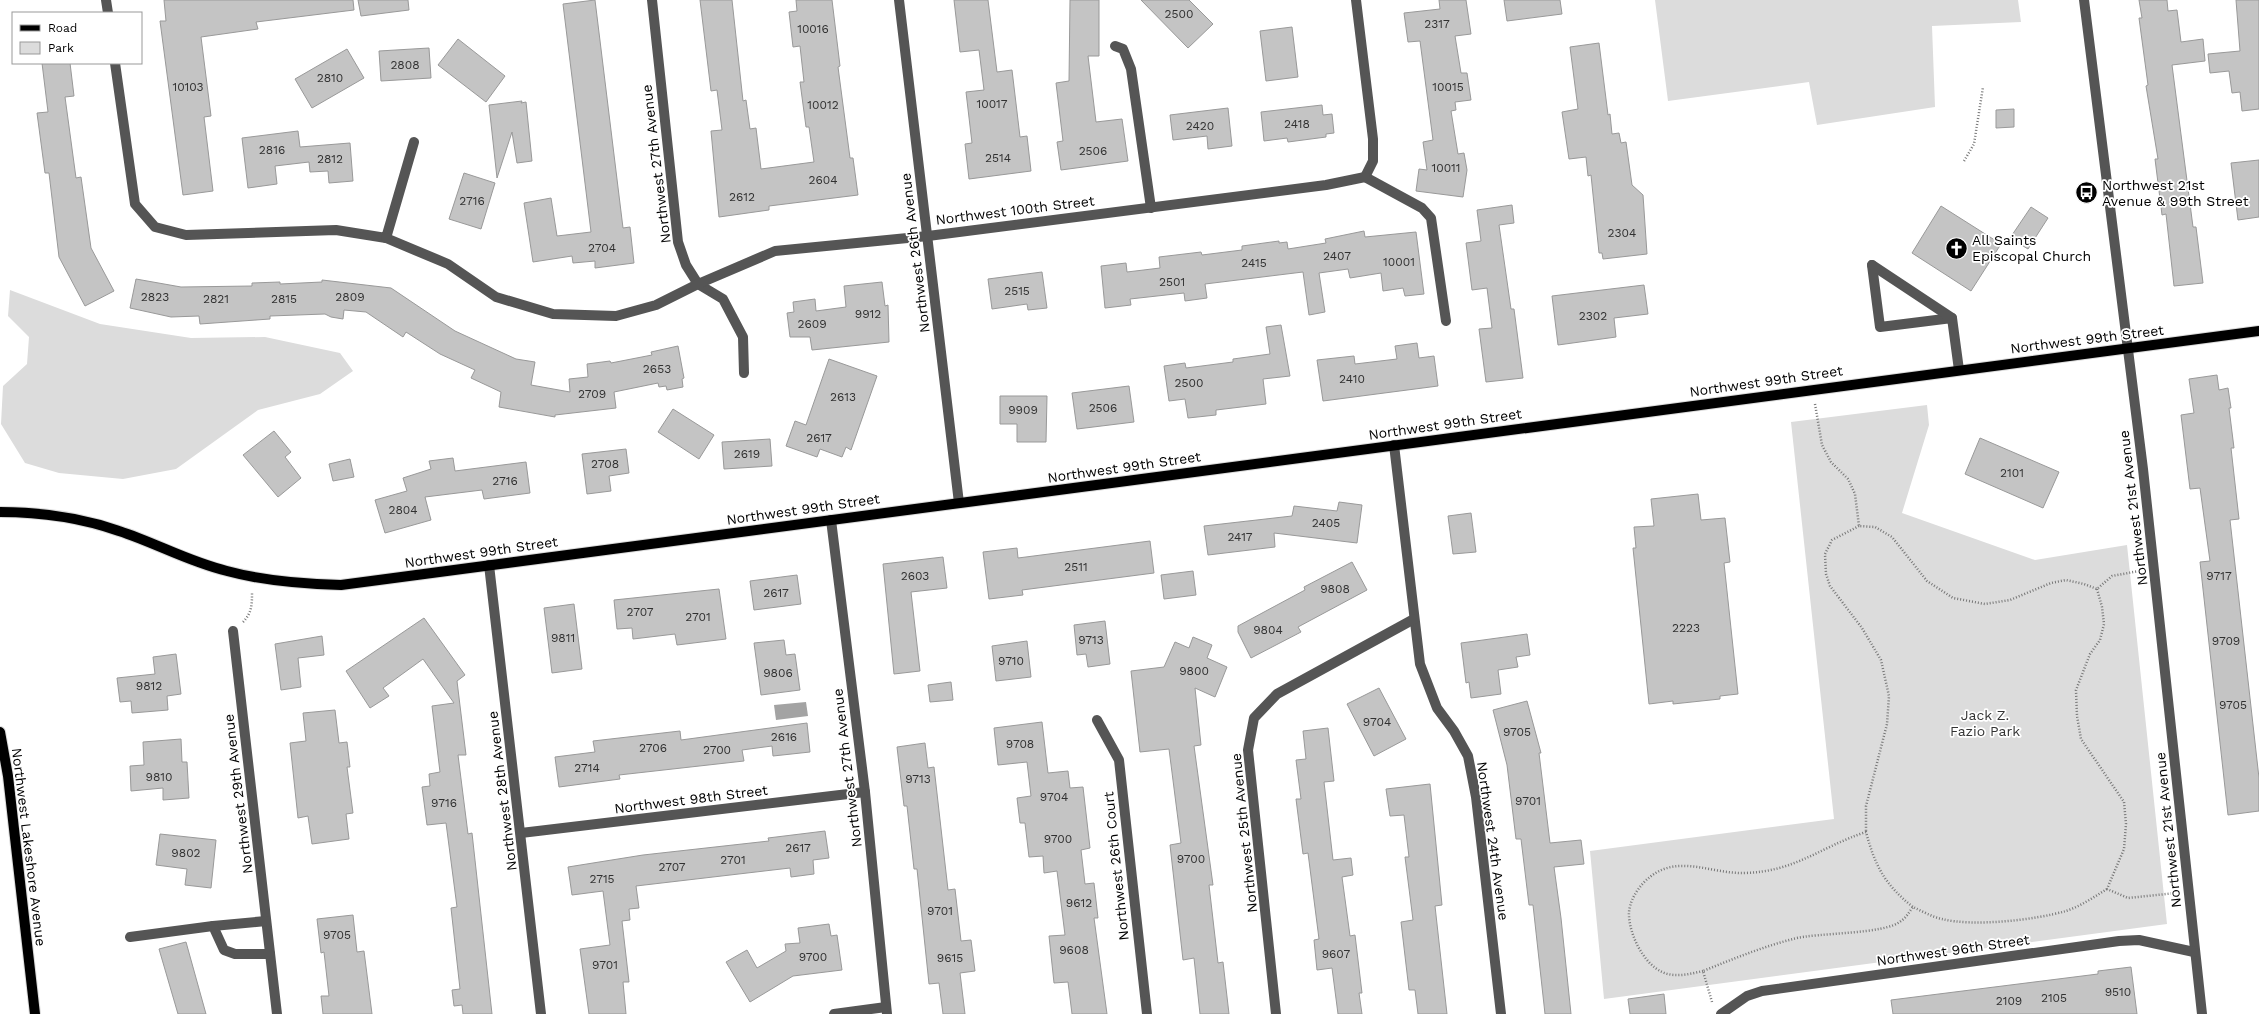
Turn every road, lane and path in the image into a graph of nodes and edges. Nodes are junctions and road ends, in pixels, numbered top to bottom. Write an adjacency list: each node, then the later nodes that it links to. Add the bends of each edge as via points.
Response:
1 (106, 0): 6 (street)
2 (652, 0): 16 (street, Northwest 27th Avenue, via 678,242 686,265)
3 (899, 0): 14 (street, Northwest 26th Avenue)
4 (1356, 0): 12 (street, via 1373,139 1373,161)
5 (2084, 0): 20 (street, Northwest 21st Avenue)
6 (108, 12)
7 (1115, 46): 13 (street, via 1123,48 1131,69)
8 (115, 64): 15 (street, Northwest 100th Street, via 135,204 155,227 186,235 336,230)
9 (1983, 87): 11 (path, via 1974,144)
10 (414, 142): 15 (street)
11 (1964, 161)
12 (1365, 177): 13 (street, Northwest 100th Street, via 1326,185); 18 (street, via 1422,208 1431,218)
13 (1151, 208): 14 (street, Northwest 100th Street)
14 (928, 236): 16 (street, Northwest 100th Street, via 775,251); 25 (street, Northwest 26th Avenue)
15 (386, 238): 16 (street, Northwest 100th Street, via 448,264 496,297 553,314 616,316 656,305)
16 (698, 284): 22 (street, Northwest 27th Avenue, via 723,299 743,336)
17 (1952, 318): 17 (street, via 1891,277 1872,265 1880,327); 21 (street)
18 (1446, 320)
19 (2259, 331): 20 (main road, Northwest 99th Street)
20 (2128, 348): 21 (main road, Northwest 99th Street); 30 (street, Northwest 21st Avenue)
21 (1959, 370): 23 (main road, Northwest 99th Street)
22 (744, 373)
23 (1812, 390): 24 (main road, Northwest 99th Street); 28 (path, via 1822,445 1831,462 1848,479 1856,494)
24 (1394, 445): 25 (main road, Northwest 99th Street); 33 (street, Northwest 24th Avenue)
25 (959, 503): 27 (main road, Northwest 99th Street)
26 (0, 512): 31 (main road, Northwest 99th Street, via 38,514 119,530 201,564)
27 (831, 520): 29 (main road, Northwest 99th Street); 37 (street, Northwest 27th Avenue)
28 (1859, 526): 32 (path, via 1876,527 1892,537 1927,581 1953,598 1985,604 2010,600 2050,583 2066,580); 38 (path, via 1832,540 1825,554 1826,574 1830,586 1862,628 1881,660 1889,696 1887,724 1866,806)
29 (489, 565): 31 (main road, Northwest 99th Street, via 341,585 297,584); 39 (street, Northwest 28th Avenue)
30 (2154, 569): 32 (path, via 2112,576); 41 (street, Northwest 21st Avenue)
31 (253, 577): 34 (path, via 252,608 249,616)
32 (2097, 590): 40 (path, via 2104,624 2100,640 2090,654 2076,690 2081,739 2124,802 2124,849)
33 (1414, 619): 56 (street, Northwest 25th Avenue, via 1276,694 1254,718 1248,750); 57 (street, Northwest 24th Avenue, via 1420,664 1437,708 1468,756 1476,796)
34 (233, 631): 43 (street, Northwest 29th Avenue)
35 (1097, 720): 55 (street, Northwest 26th Court, via 1119,760)
36 (0, 732): 51 (main road, Northwest Lakeshore Avenue, via 8,776)
37 (865, 792): 39 (street, Northwest 98th Street); 50 (street, Northwest 27th Avenue)
38 (1866, 832): 42 (path, via 1872,853 1883,875 1895,893); 48 (path, via 1800,862 1769,872 1742,873 1684,865 1667,868 1650,877 1635,893 1629,915 1634,938 1646,958 1661,972 1682,975)
39 (521, 833): 53 (street, Northwest 28th Avenue)
40 (2107, 889): 41 (path, via 2128,898); 42 (path, via 2067,911 1990,922 1941,919)
41 (2188, 892): 46 (street, Northwest 21st Avenue)
42 (1913, 907): 48 (path, via 1901,922 1884,929 1794,938 1749,952)
43 (266, 921): 44 (street); 47 (street, Northwest 29th Avenue)
44 (213, 926): 45 (street); 47 (street, via 224,950 234,954)
45 (130, 937)
46 (2194, 952): 58 (street, Northwest 96th Street, via 2139,940 2119,941 1762,991 1747,996); 59 (street, Northwest 21st Avenue)
47 (270, 954): 52 (street, Northwest 29th Avenue)
48 (1703, 971): 49 (path)
49 (1713, 1007)
50 (886, 1011): 54 (street)
51 (35, 1014)
52 (277, 1014)
53 (541, 1014)
54 (834, 1014)
55 (1147, 1014)
56 (1276, 1014)
57 (1501, 1014)
58 (1721, 1014)
59 (2202, 1014)

